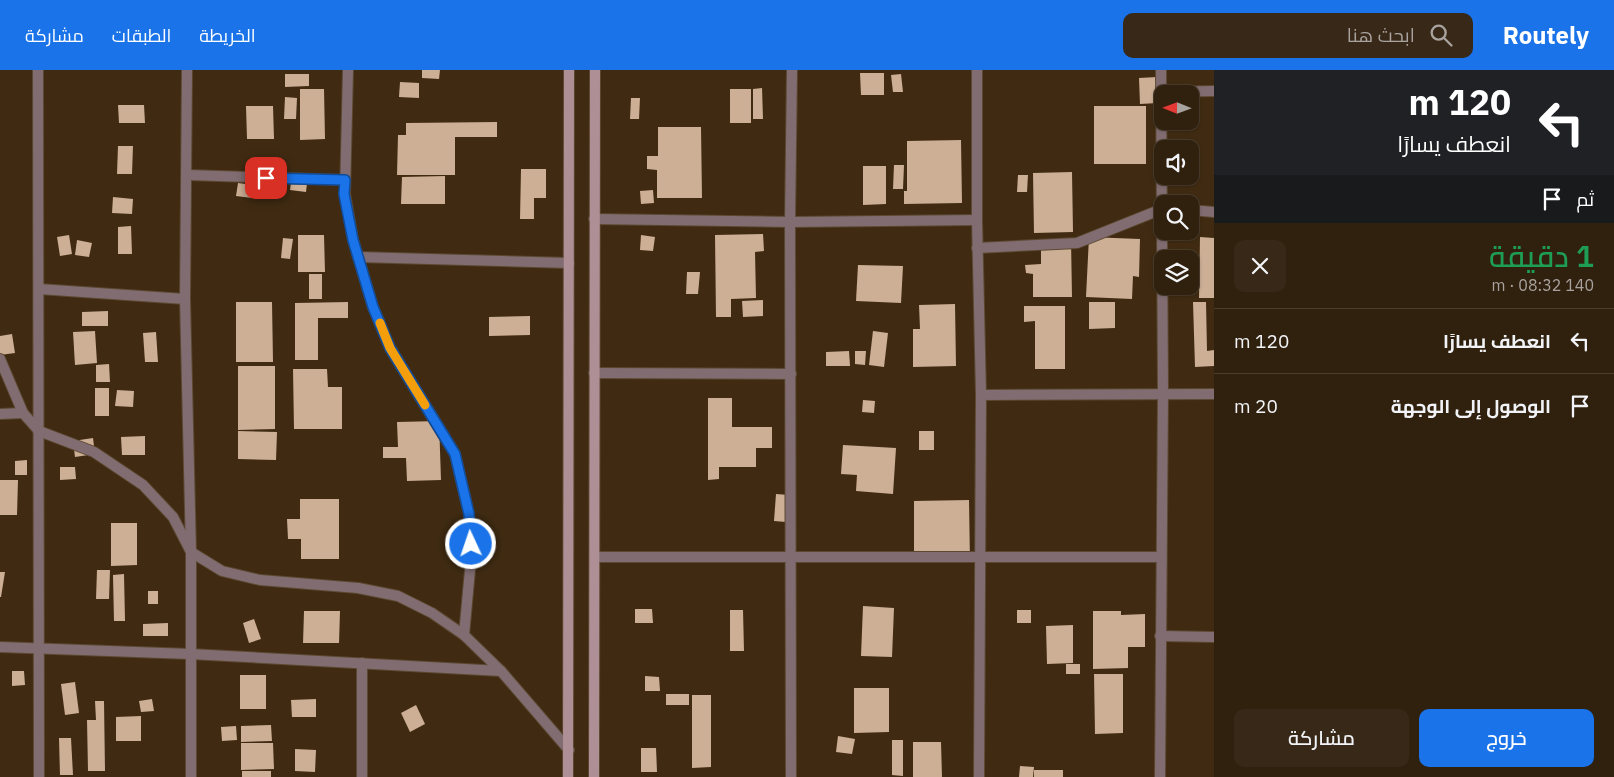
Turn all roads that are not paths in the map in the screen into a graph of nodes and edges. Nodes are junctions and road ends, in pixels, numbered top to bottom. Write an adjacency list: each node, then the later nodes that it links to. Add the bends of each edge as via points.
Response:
1 (38, 70): 26 (street)
2 (187, 70): 13 (street)
3 (348, 70): 14 (street)
4 (569, 70): 25 (street)
5 (595, 70): 19 (street)
6 (792, 70): 21 (street)
7 (977, 70): 20 (street)
8 (1160, 70): 9 (street)
9 (1161, 85)
10 (1199, 91): 11 (street)
11 (1214, 91)
12 (1161, 130): 15 (street)
13 (188, 175): 14 (street); 27 (street)
14 (345, 180): 24 (street, via 344,194)
15 (1162, 195)
16 (1199, 211): 18 (street)
17 (1154, 212): 23 (street, via 1077,243)
18 (1214, 212)
19 (594, 220): 21 (street); 29 (street)
20 (977, 220): 21 (street); 23 (street)
21 (790, 222): 30 (street)
22 (1162, 240): 31 (street)
23 (977, 248): 33 (street)
24 (358, 257): 25 (street); 42 (street, via 390,348 455,454 469,514 472,559)
25 (568, 263): 50 (street)
26 (39, 289): 27 (street); 36 (street)
27 (185, 299): 37 (street)
28 (0, 359): 34 (street)
29 (594, 373): 30 (street); 38 (street)
30 (791, 374): 39 (street)
31 (1162, 393): 32 (street); 33 (street); 40 (street)
32 (1214, 394)
33 (981, 395): 41 (street)
34 (23, 413): 35 (street); 36 (street)
35 (0, 414)
36 (39, 432): 37 (street, via 94,452 143,485 173,517); 46 (street)
37 (191, 552): 42 (street, via 222,571 260,580 358,588 398,596 432,612); 47 (street)
38 (595, 556): 39 (street); 55 (street)
39 (792, 557): 41 (street); 56 (street)
40 (1161, 557): 41 (street); 43 (street)
41 (979, 558): 57 (street)
42 (464, 636): 49 (street)
43 (1160, 636): 44 (street); 58 (street)
44 (1214, 637)
45 (0, 647): 46 (street)
46 (39, 649): 47 (street); 51 (street)
47 (190, 654): 48 (street); 52 (street)
48 (362, 663): 49 (street); 53 (street)
49 (502, 671): 50 (street)
50 (569, 750): 54 (street)
51 (39, 777)
52 (191, 777)
53 (362, 777)
54 (568, 777)
55 (594, 777)
56 (791, 777)
57 (979, 777)
58 (1160, 777)

